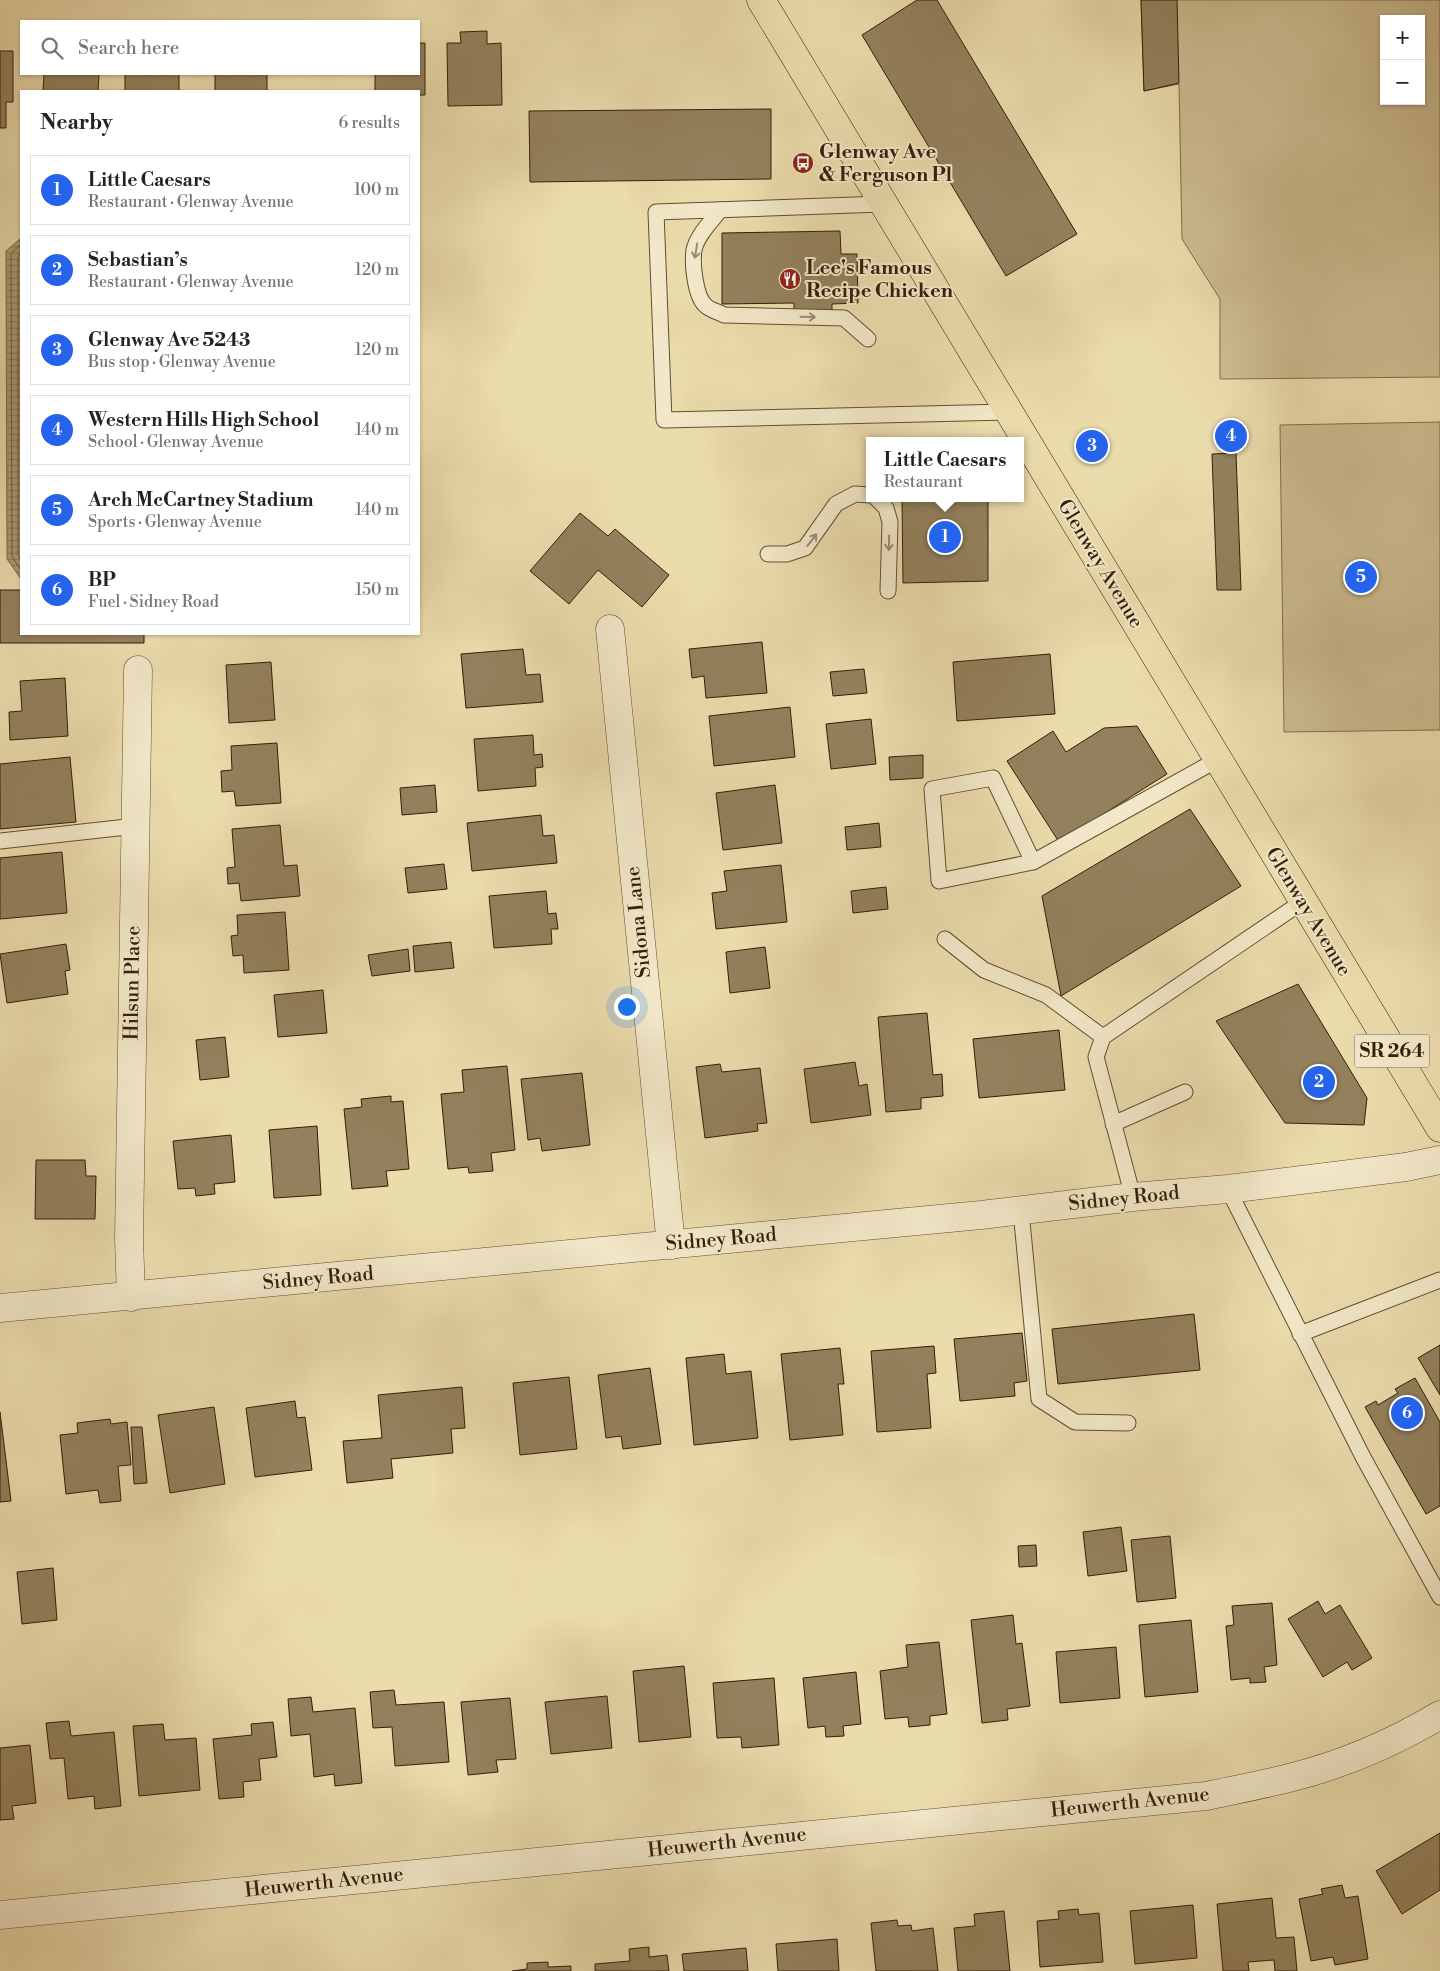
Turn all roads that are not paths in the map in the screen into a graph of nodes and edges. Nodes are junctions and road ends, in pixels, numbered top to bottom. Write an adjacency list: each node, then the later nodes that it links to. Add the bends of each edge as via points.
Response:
1 (761, 0): 2 (main road, Glenway Avenue / SR 264)
2 (883, 204): 3 (lane); 5 (main road, Glenway Avenue / SR 264)
3 (720, 210): 4 (lane, one-way to 4, via 694,249 698,296 706,307 724,315 844,318); 5 (lane, via 656,212 664,420)
4 (868, 340)
5 (1008, 412): 6 (main road, Glenway Avenue / SR 264)
6 (1023, 437)
7 (1024, 439): 14 (main road, Glenway Avenue / SR 264)
8 (866, 495): 10 (lane, one-way to 8, via 788,554 806,548 836,504 855,494)
9 (880, 502): 11 (lane, one-way to 11, via 886,508 890,522)
10 (768, 554)
11 (888, 591)
12 (610, 629): 28 (street, Sidona Lane)
13 (138, 670): 15 (street, Hilsun Place)
14 (1217, 760): 17 (lane); 18 (main road, Glenway Avenue / SR 264)
15 (136, 826): 16 (lane); 30 (street, Hilsun Place, via 129,1239)
16 (0, 841)
17 (1033, 862): 17 (lane, via 993,778 932,789 939,881)
18 (1302, 902): 20 (lane); 23 (main road, Glenway Avenue / SR 264)
19 (945, 939): 20 (lane, via 984,970 1046,995)
20 (1103, 1037): 22 (lane, via 1096,1057)
21 (1185, 1092): 22 (lane)
22 (1113, 1124): 26 (lane)
23 (1440, 1128)
24 (1440, 1160): 25 (street, Sidney Road)
25 (1228, 1189): 26 (street, Sidney Road); 32 (lane)
26 (1133, 1197): 27 (street, Sidney Road)
27 (1021, 1211): 28 (street, Sidney Road); 33 (lane, via 1039,1399 1075,1422)
28 (671, 1245): 30 (street, Sidney Road)
29 (1439, 1283): 32 (lane)
30 (131, 1297): 31 (street, Sidney Road)
31 (0, 1308)
32 (1300, 1334): 34 (lane, via 1362,1457)
33 (1128, 1423)
34 (1440, 1597)
35 (1440, 1715): 36 (street, Heuwerth Avenue, via 1362,1754 1290,1778 1206,1796)
36 (0, 1915)

